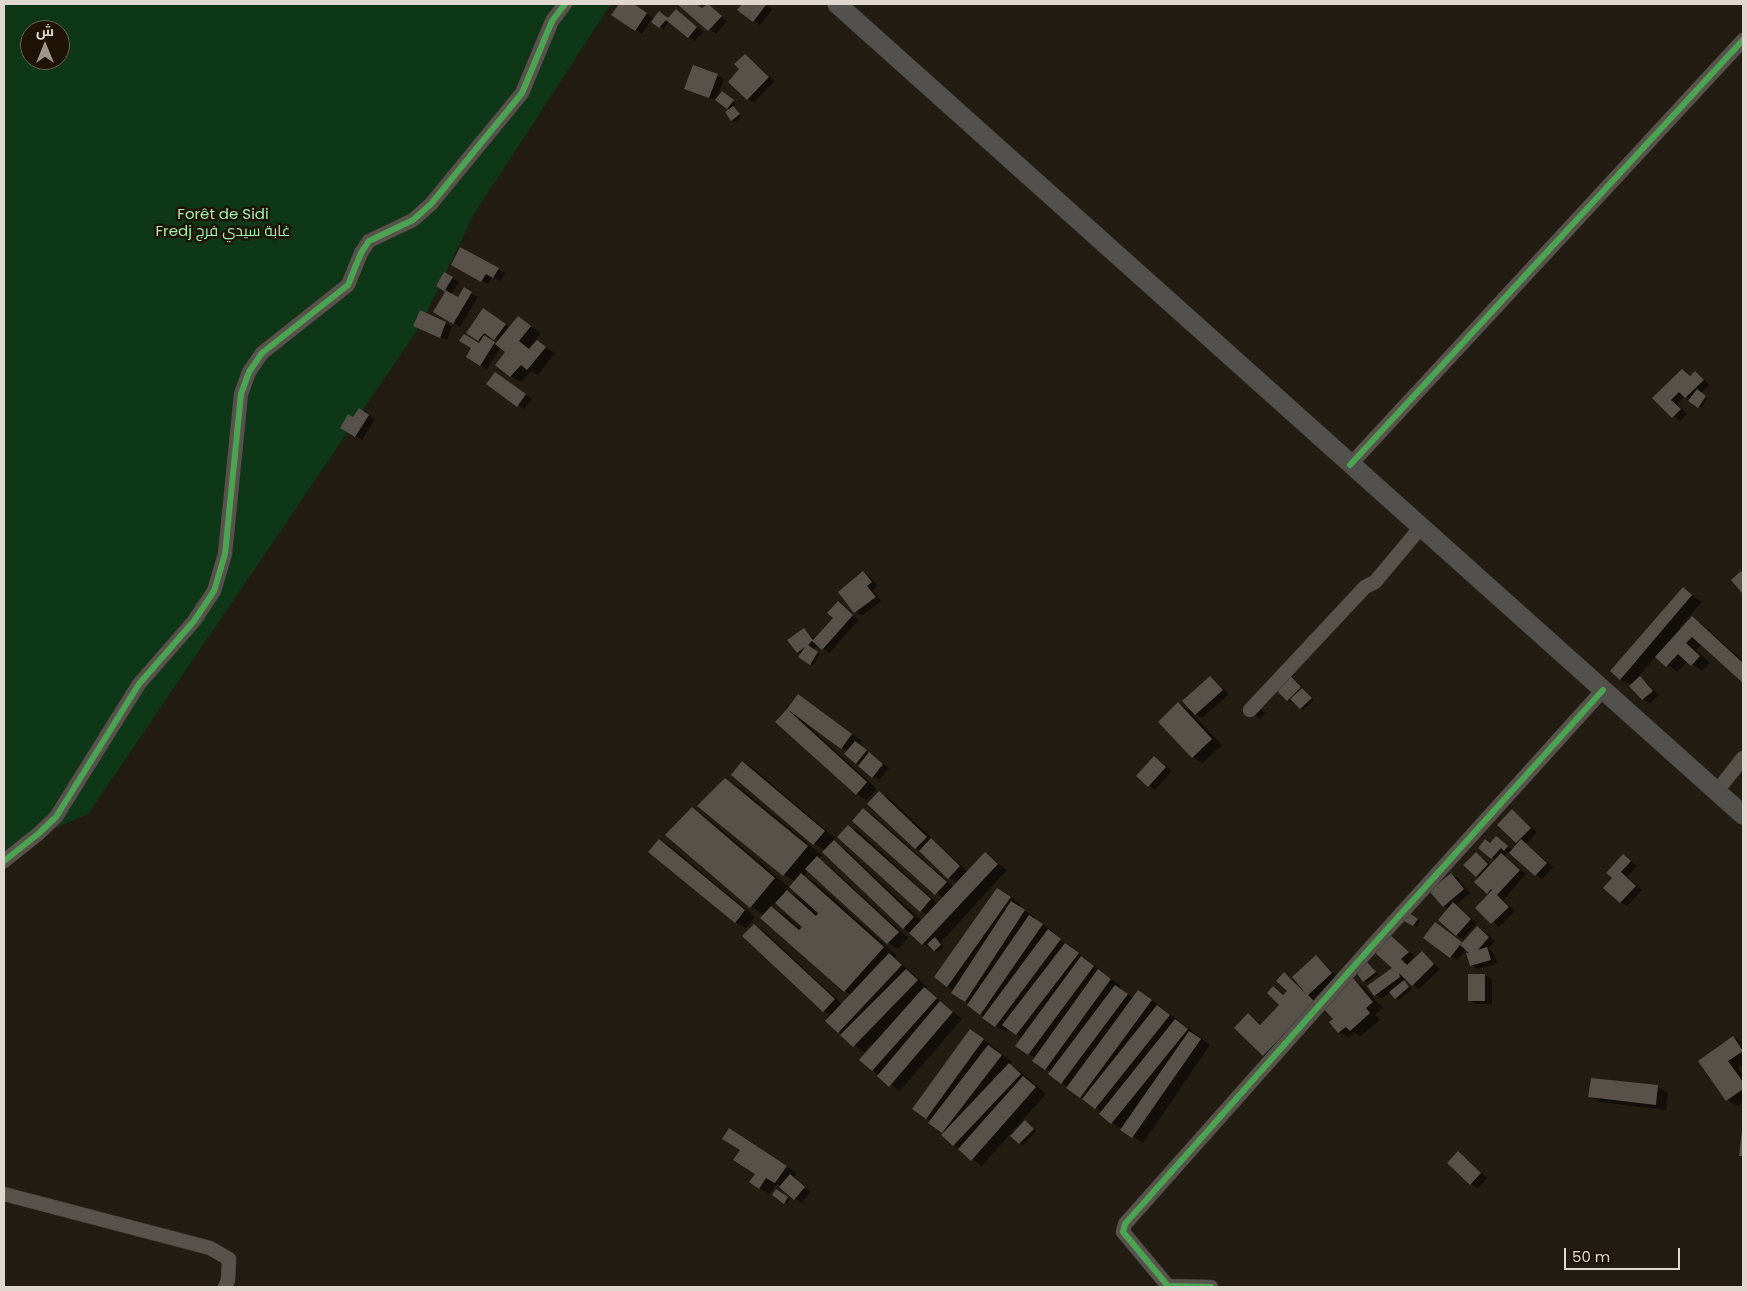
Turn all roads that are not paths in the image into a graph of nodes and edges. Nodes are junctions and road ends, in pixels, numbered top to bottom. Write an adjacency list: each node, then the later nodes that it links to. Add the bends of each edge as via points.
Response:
1 (565, 4): 11 (street, via 552,21 522,93 431,204 413,220 369,241 348,285 262,353 249,372 241,394 225,554 214,591 194,621 139,684 56,817)
2 (837, 4): 4 (main road)
3 (1743, 40): 4 (street)
4 (1350, 465): 5 (main road)
5 (1421, 527): 6 (main road); 7 (street, via 1375,582 1365,587)
6 (1603, 690): 9 (main road); 14 (street, via 1126,1224 1123,1232 1168,1286)
7 (1250, 710)
8 (1743, 758): 9 (street)
9 (1717, 792): 10 (main road)
10 (1743, 815)
11 (4, 861)
12 (4, 1194): 13 (street, via 210,1248 229,1259)
13 (225, 1287)
14 (1211, 1287)

